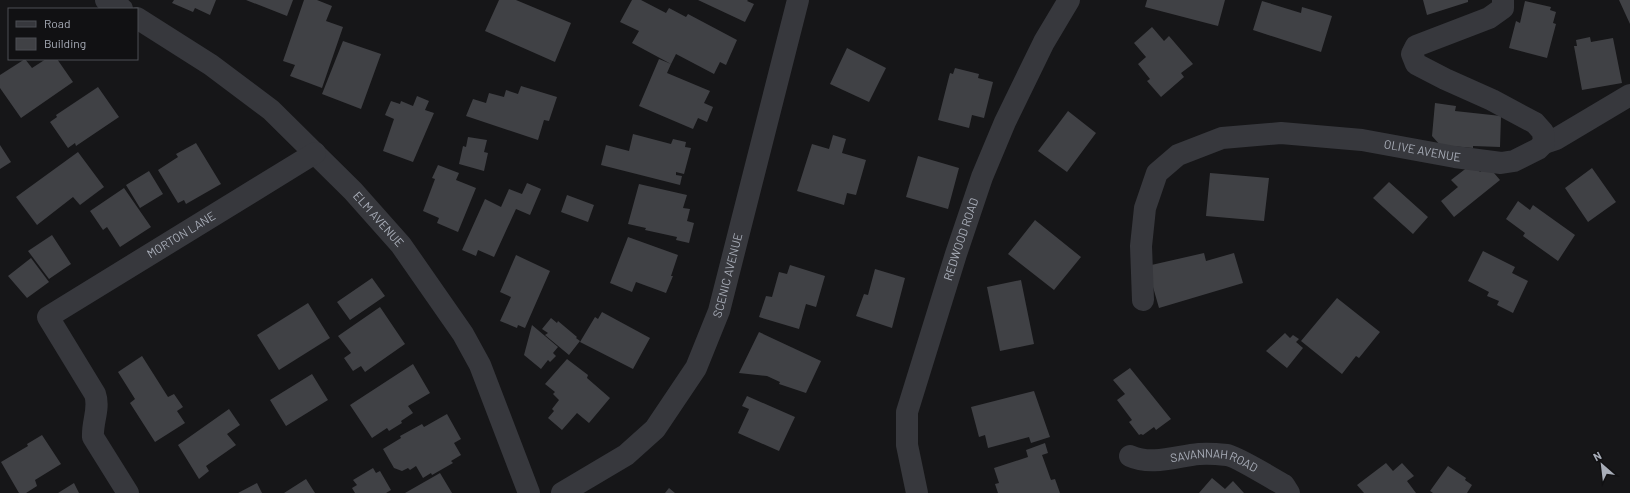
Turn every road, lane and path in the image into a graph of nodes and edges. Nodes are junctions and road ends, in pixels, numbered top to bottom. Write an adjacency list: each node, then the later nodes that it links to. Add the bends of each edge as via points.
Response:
1 (106, 0): 5 (street)
2 (798, 0): 14 (street, SCENIC AVENUE, via 719,311 696,368 655,429 626,455)
3 (1069, 0): 15 (street, REDWOOD ROAD, via 1037,54 1005,122 982,177 949,277 908,412 907,445)
4 (1503, 0): 8 (street, via 1503,8 1489,18 1416,46 1412,54 1416,64 1535,123 1542,132)
5 (120, 8)
6 (138, 19): 9 (street, ELM AVENUE, via 211,65 271,110)
7 (1630, 95): 8 (street, OLIVE AVENUE, via 1556,139)
8 (1544, 143): 10 (street, OLIVE AVENUE, via 1526,155 1501,163 1362,140 1281,133 1222,138 1178,154 1157,173 1145,208 1141,246)
9 (315, 153): 12 (street, MORTON LANE, via 48,317 95,394 97,409 93,437); 13 (street, ELM AVENUE, via 353,191 401,246 463,334 480,365)
10 (1142, 300)
11 (1130, 456): 16 (street, SAVANNAH ROAD, via 1151,460 1200,454 1229,455 1284,485)
12 (128, 493)
13 (529, 493)
14 (562, 493)
15 (917, 493)
16 (1289, 493)

